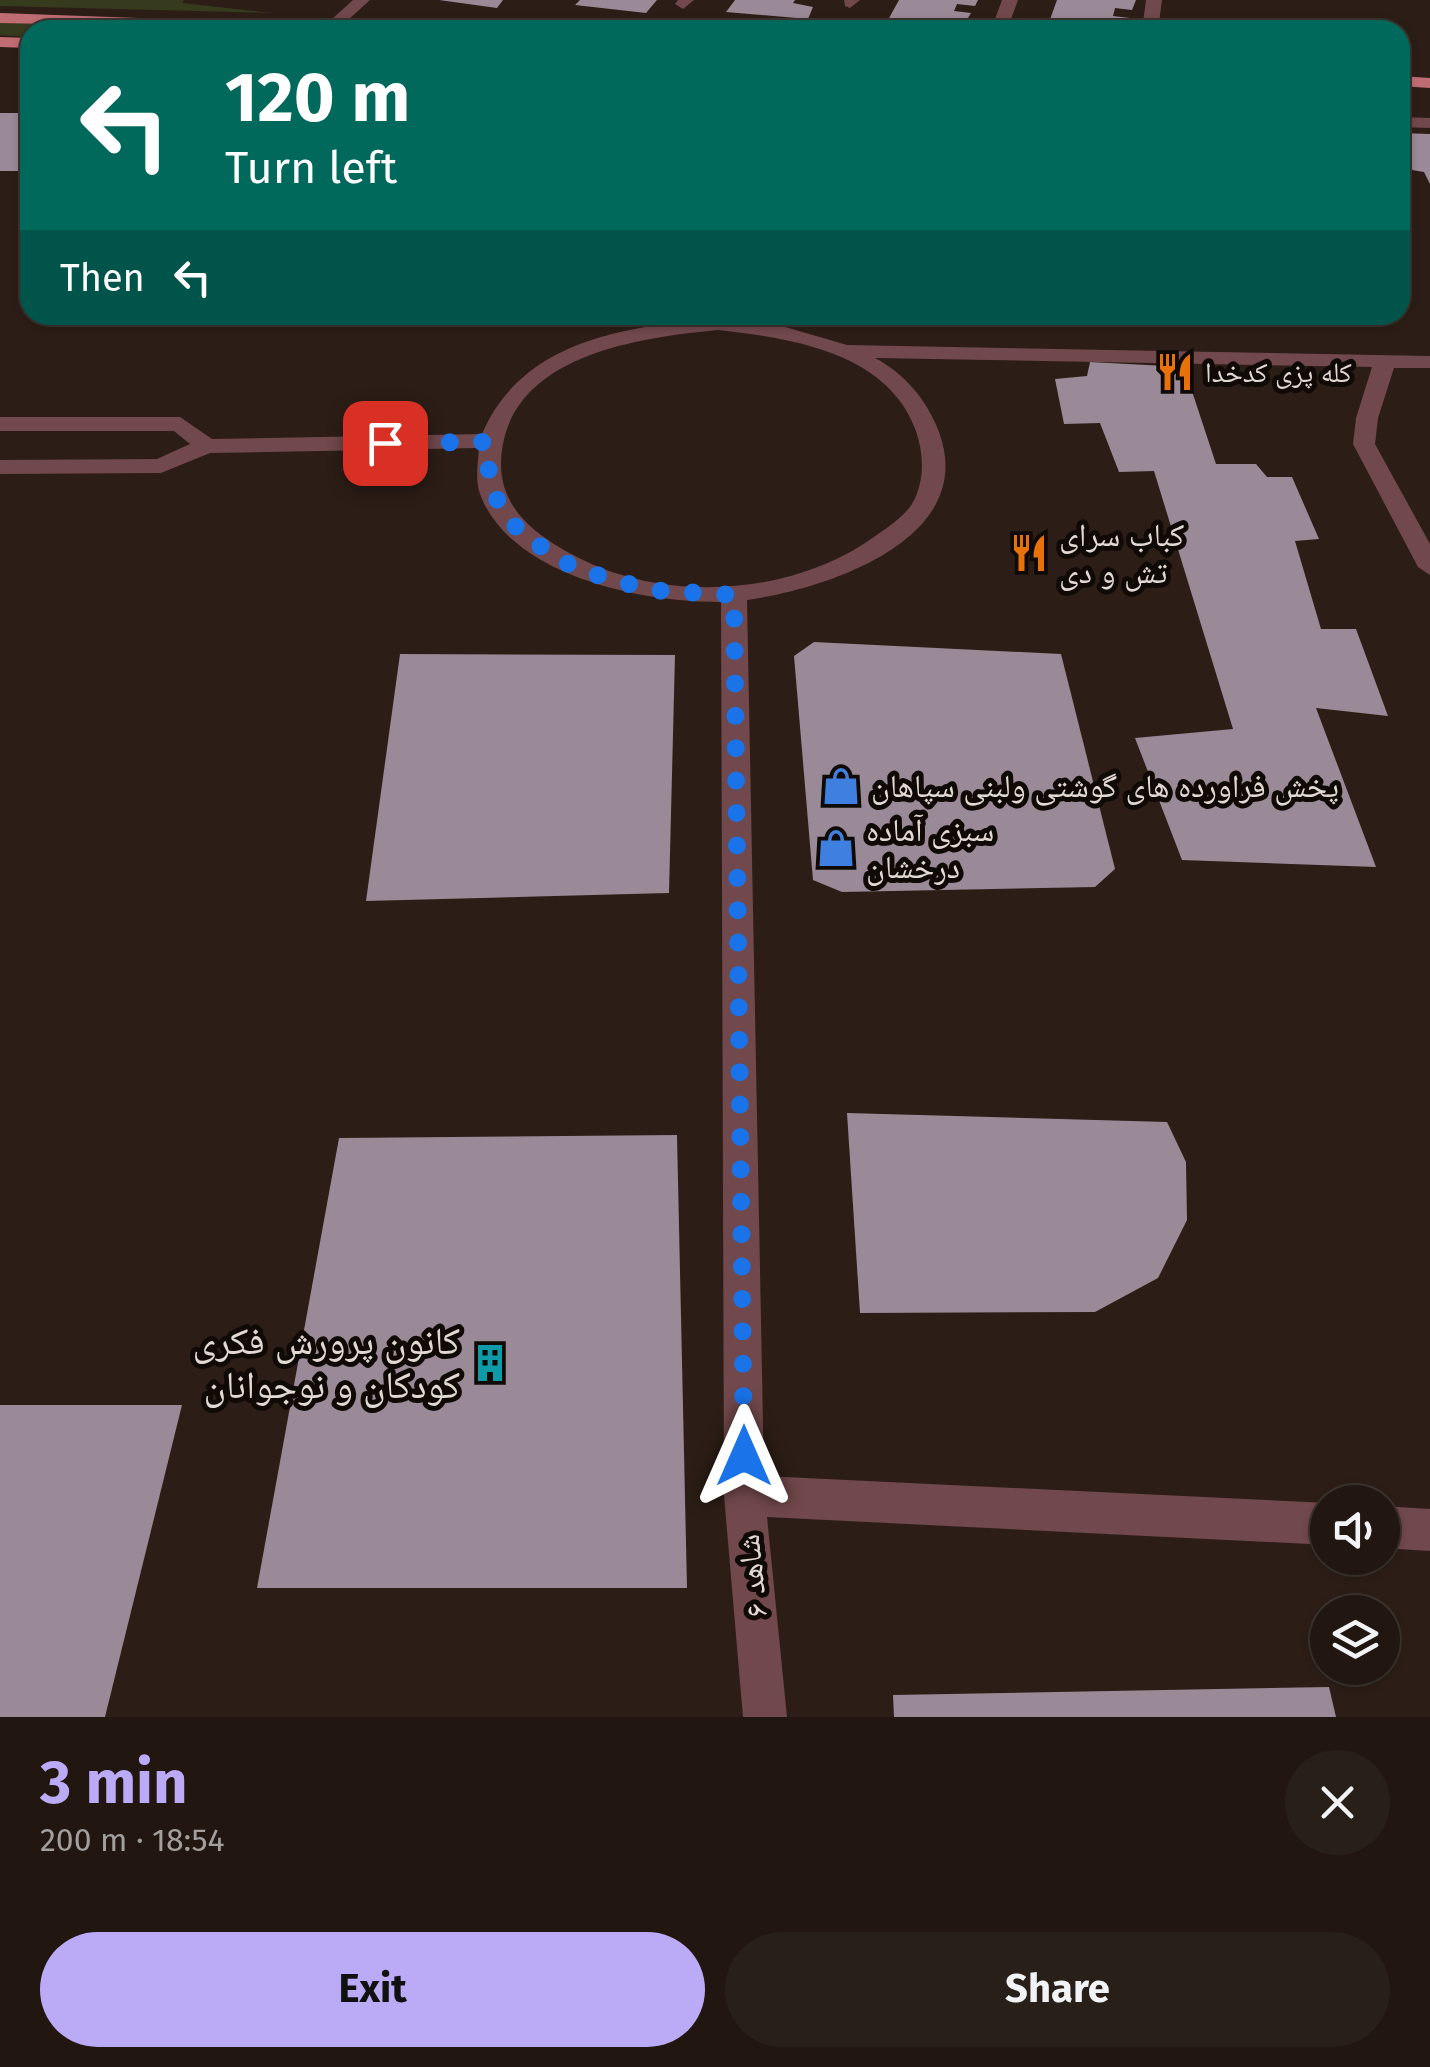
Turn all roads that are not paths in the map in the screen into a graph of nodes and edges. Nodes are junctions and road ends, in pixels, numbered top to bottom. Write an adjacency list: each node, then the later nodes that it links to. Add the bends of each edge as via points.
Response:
1 (362, 0): 6 (street)
2 (1010, 0): 4 (street)
3 (0, 18): 5 (main road)
4 (1002, 19)
5 (55, 20)
6 (339, 20)
7 (682, 325): 13 (street, via 594,344 544,369 506,403)
8 (743, 325): 9 (street)
9 (847, 351): 10 (street); 17 (street, via 896,382 927,420 936,464 921,510 878,551 814,580)
10 (1385, 361): 11 (street); 16 (street, via 1364,444)
11 (1430, 362)
12 (0, 424): 14 (street, via 180,424)
13 (487, 442): 14 (street); 17 (street, via 490,489 520,533 576,569 650,590)
14 (206, 446): 15 (street, via 161,466)
15 (0, 467)
16 (1430, 567)
17 (734, 595): 18 (street, شاهد ۶)
18 (744, 1495): 19 (street); 22 (street, شاهد ۶)
19 (1310, 1523)
20 (1400, 1529): 21 (street)
21 (1430, 1530)
22 (766, 1717)

